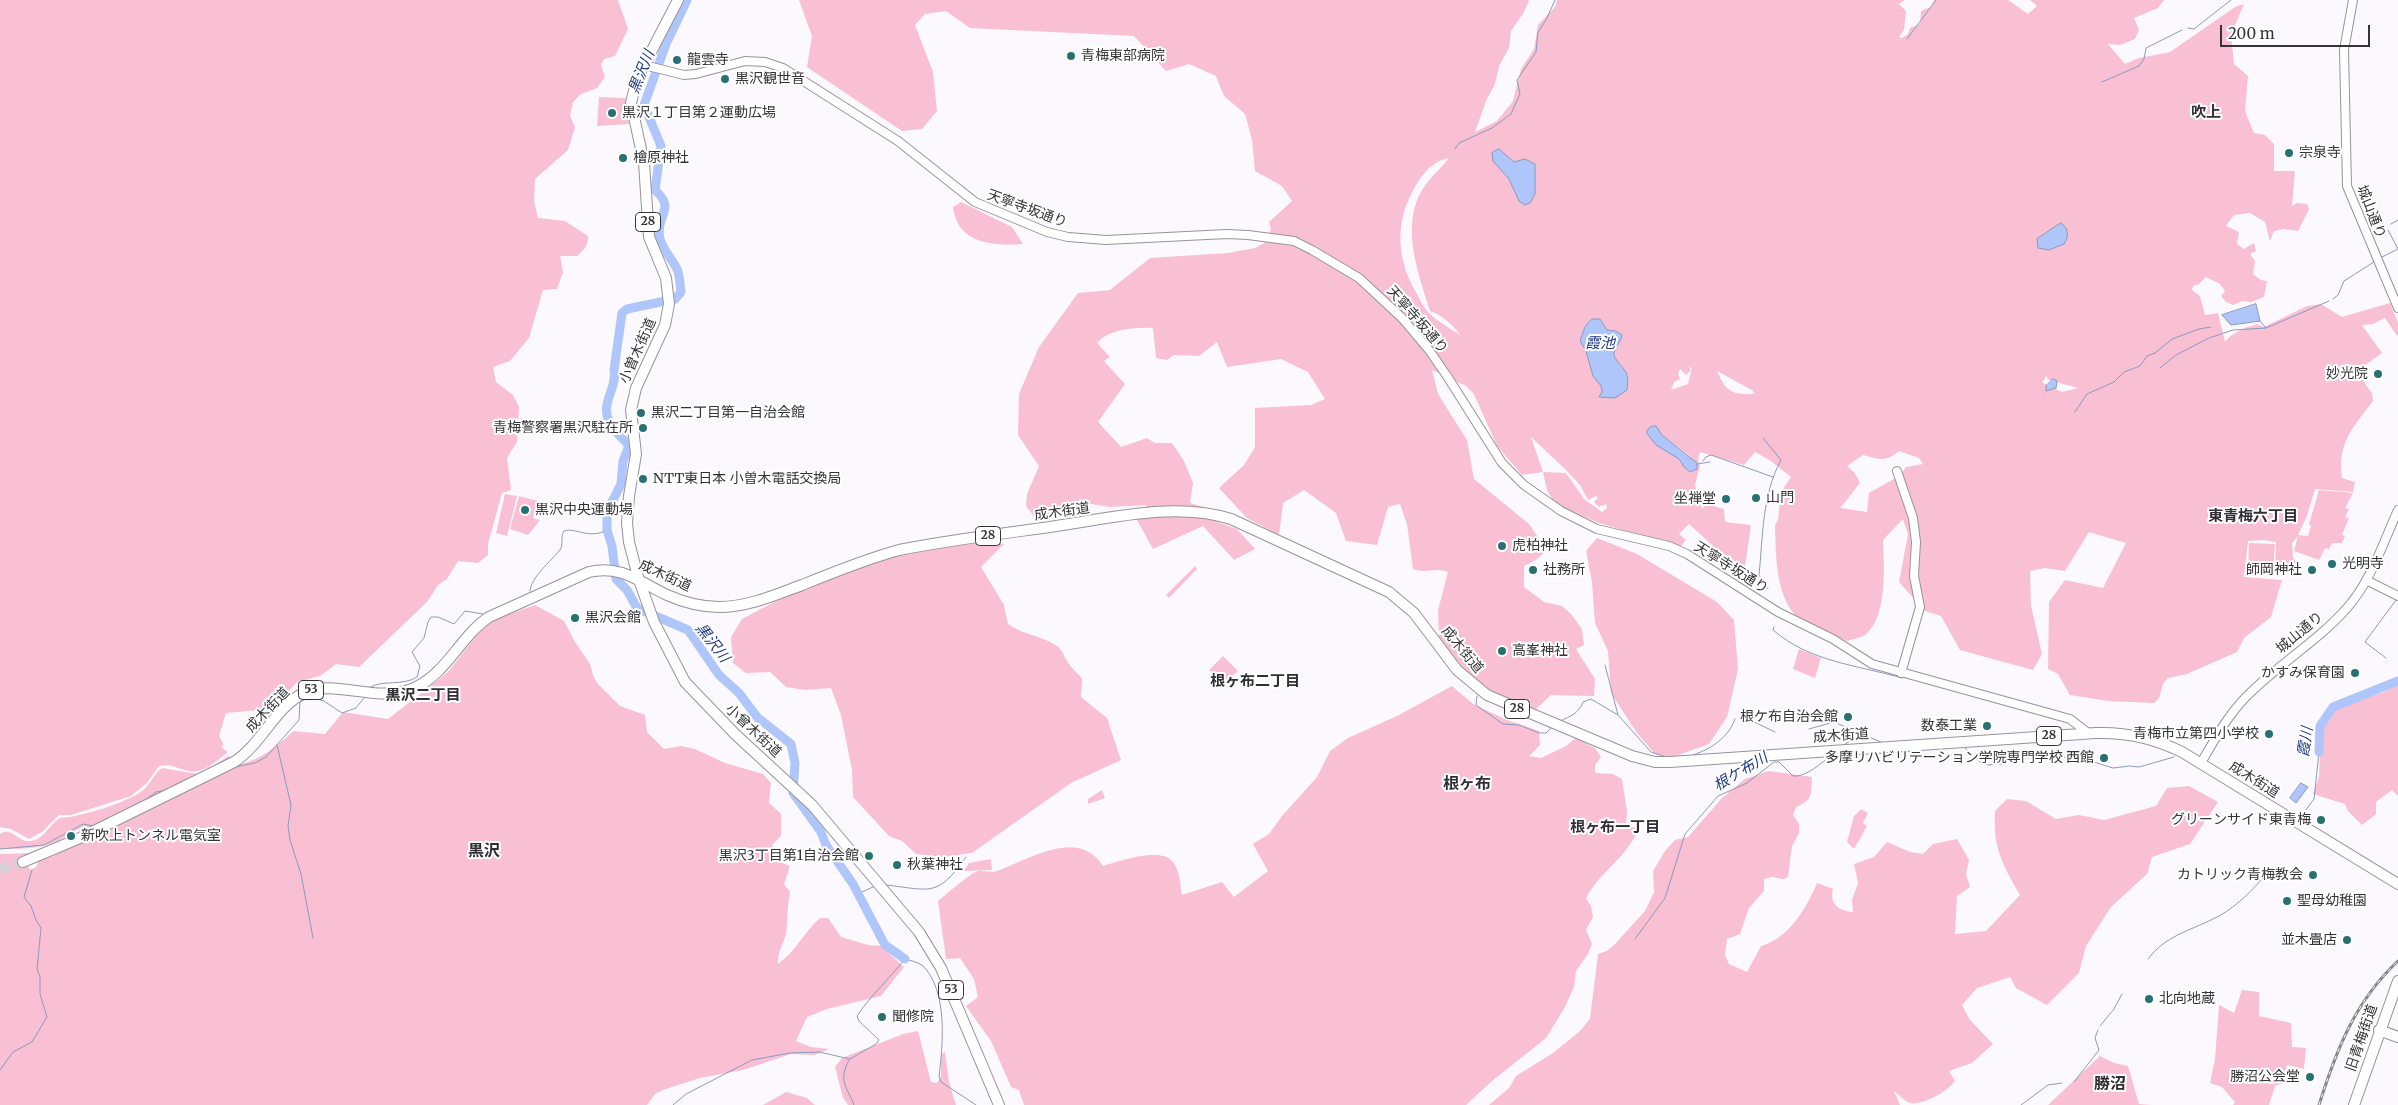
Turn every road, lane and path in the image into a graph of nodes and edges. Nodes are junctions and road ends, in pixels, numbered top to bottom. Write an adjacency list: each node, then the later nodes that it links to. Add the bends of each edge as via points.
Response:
1 (678, 0): 3 (main road, 小曽木街道 / 28)
2 (2352, 0): 4 (street, 城山通り, via 2344,50 2347,186)
3 (649, 66): 7 (main road, 小曽木街道 / 28, via 634,87 631,108 644,163 650,241 665,276 669,299 665,325 636,388 630,410 636,454 627,523); 12 (street, 天寧寺坂通り, via 690,74 751,61 783,68 898,142 980,205 1059,236 1106,240 1227,234 1294,241 1359,278 1402,318 1438,363 1502,463 1524,485 1561,511 1590,526 1669,546 1687,554 1778,612 1833,639 1872,664)
4 (2398, 308)
5 (1897, 471): 12 (street, via 1913,518 1916,542 1914,576 1920,607)
6 (2398, 510): 8 (street, 城山通り)
7 (638, 578): 9 (main road, 成木街道 / 28); 11 (main road, 小曾木街道 / 53); 15 (main road, 成木街道 / 53, via 595,570 495,613 475,628 436,674 415,688 387,694 322,688 304,692 234,762 80,838)
8 (2366, 580): 10 (street); 14 (street, 城山通り, via 2339,616 2245,698)
9 (660, 591): 11 (main road); 13 (main road, 成木街道 / 28, via 697,605 737,606 899,550 1128,516 1201,513 1240,523 1389,592 1414,612 1457,670 1481,691 1507,705 1648,761 1662,763)
10 (2398, 596)
11 (647, 601): 20 (main road, 小曾木街道 / 53, via 675,667 690,688 830,824 919,932 941,968)
12 (1901, 673): 13 (street, 天寧寺坂通り, via 2070,719)
13 (2088, 733): 14 (main road, 成木街道 / 28, via 2144,737)
14 (2201, 764): 16 (main road, 成木街道 / 28)
15 (22, 862)
16 (2398, 884)
17 (2398, 982): 18 (main road, 旧青梅街道)
18 (2379, 1030): 19 (main road); 21 (main road, 旧青梅街道)
19 (2398, 1037)
20 (999, 1105)
21 (2354, 1105)

